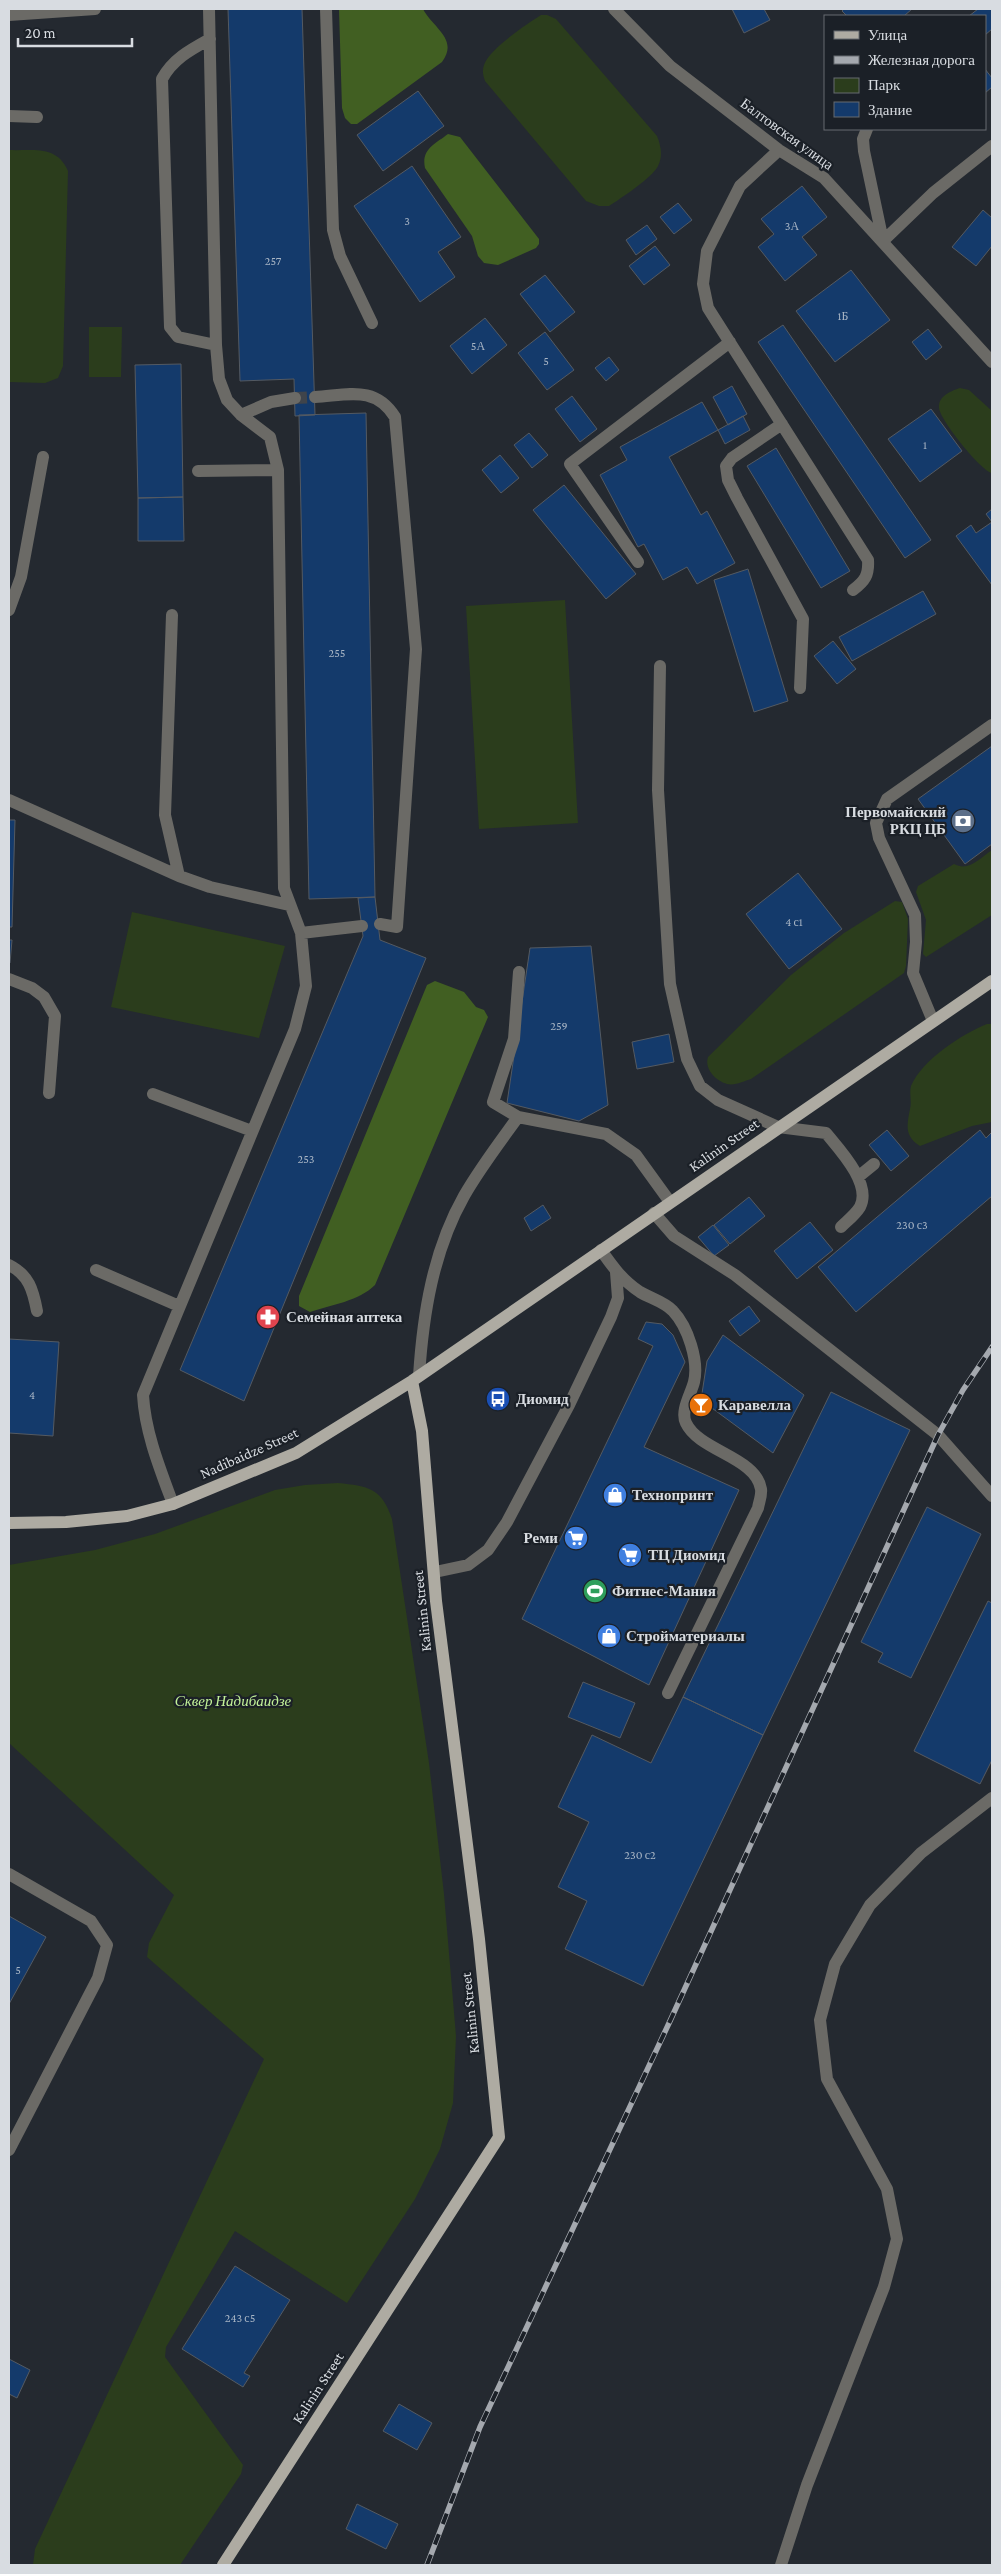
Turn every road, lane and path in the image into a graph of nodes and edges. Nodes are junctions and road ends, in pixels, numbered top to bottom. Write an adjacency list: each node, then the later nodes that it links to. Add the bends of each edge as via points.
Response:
1 (95, 9): 5 (street)
2 (209, 9): 6 (street)
3 (326, 9): 13 (street, via 333,230 340,256)
4 (614, 9): 11 (street, Балтовская улица, via 670,66)
5 (9, 15)
6 (210, 39): 15 (street); 15 (street, via 180,56 162,79 170,326 178,337)
7 (9, 116): 8 (street)
8 (38, 117)
9 (867, 130): 12 (street, via 864,151)
10 (992, 146): 12 (street, via 933,193)
11 (779, 150): 12 (street, Балтовская улица, via 824,178); 14 (street, via 740,186 707,251 703,284 708,308)
12 (883, 241): 16 (street, Балтовская улица)
13 (372, 323)
14 (730, 342): 20 (street); 24 (street, via 570,464)
15 (216, 345): 19 (street, via 219,379 227,400)
16 (992, 362)
17 (315, 397): 34 (street, via 371,394 383,402 395,417 416,648 397,927)
18 (295, 398): 19 (street, via 271,402)
19 (241, 415): 22 (street, via 270,437)
20 (782, 424): 25 (street, via 868,560 865,581); 29 (street, via 732,458 726,466 728,480 737,498 803,619)
21 (43, 457): 26 (street, via 21,577)
22 (278, 470): 23 (street); 33 (street, via 284,888)
23 (198, 471)
24 (638, 562)
25 (853, 590)
26 (9, 610)
27 (172, 615): 32 (street, via 165,816)
28 (660, 666): 44 (street, via 658,790 669,965 687,1059 700,1086 718,1100)
29 (800, 688)
30 (992, 725): 40 (street, via 887,799 876,822 879,838 915,915 913,972)
31 (9, 800): 32 (street)
32 (179, 876): 33 (street)
33 (289, 906): 36 (street)
34 (380, 924)
35 (362, 926): 36 (street)
36 (301, 933): 45 (street, via 306,986 295,1029)
37 (519, 972): 43 (street, via 514,1039 493,1102)
38 (9, 979): 41 (street, via 32,988 44,997 55,1016)
39 (992, 981): 40 (main road, Kalinin Street)
40 (933, 1021): 44 (main road, Kalinin Street)
41 (49, 1093)
42 (153, 1094): 45 (street)
43 (518, 1117): 48 (street, via 606,1134 636,1155); 58 (street, via 464,1196 449,1226 423,1318)
44 (778, 1127): 47 (street, via 826,1133); 48 (main road, Kalinin Street)
45 (252, 1131): 55 (street)
46 (874, 1164): 47 (street)
47 (858, 1177): 50 (street, via 863,1195 861,1205)
48 (670, 1202): 49 (main road, Kalinin Street)
49 (654, 1213): 51 (main road, Kalinin Street); 59 (street, via 674,1236 735,1275 938,1435)
50 (840, 1227)
51 (602, 1250): 54 (street); 57 (main road, Kalinin Street)
52 (9, 1265): 56 (street, via 27,1278)
53 (96, 1270): 55 (street)
54 (616, 1272): 62 (street, via 618,1298 612,1317 507,1522 488,1550 468,1565); 63 (street, via 639,1291 673,1310 690,1341 696,1364 684,1421 693,1434 757,1477 762,1491 758,1508)
55 (179, 1306): 60 (street, via 143,1394 146,1421)
56 (37, 1311)
57 (476, 1337): 58 (main road, Nadibaidze Street)
58 (415, 1378): 60 (main road, Nadibaidze Street, via 296,1453); 62 (main road, Kalinin Street)
59 (992, 1496)
60 (173, 1504): 61 (main road, Nadibaidze Street, via 127,1516)
61 (9, 1523)
62 (435, 1572): 67 (main road, Kalinin Street, via 499,2137)
63 (668, 1693)
64 (992, 1798): 68 (street, via 921,1852 870,1905 835,1964 820,2020 827,2079 887,2189 896,2239 884,2287 807,2485)
65 (9, 1874): 66 (street, via 91,1921 107,1945 98,1978)
66 (9, 2150)
67 (223, 2565)
68 (781, 2565)

